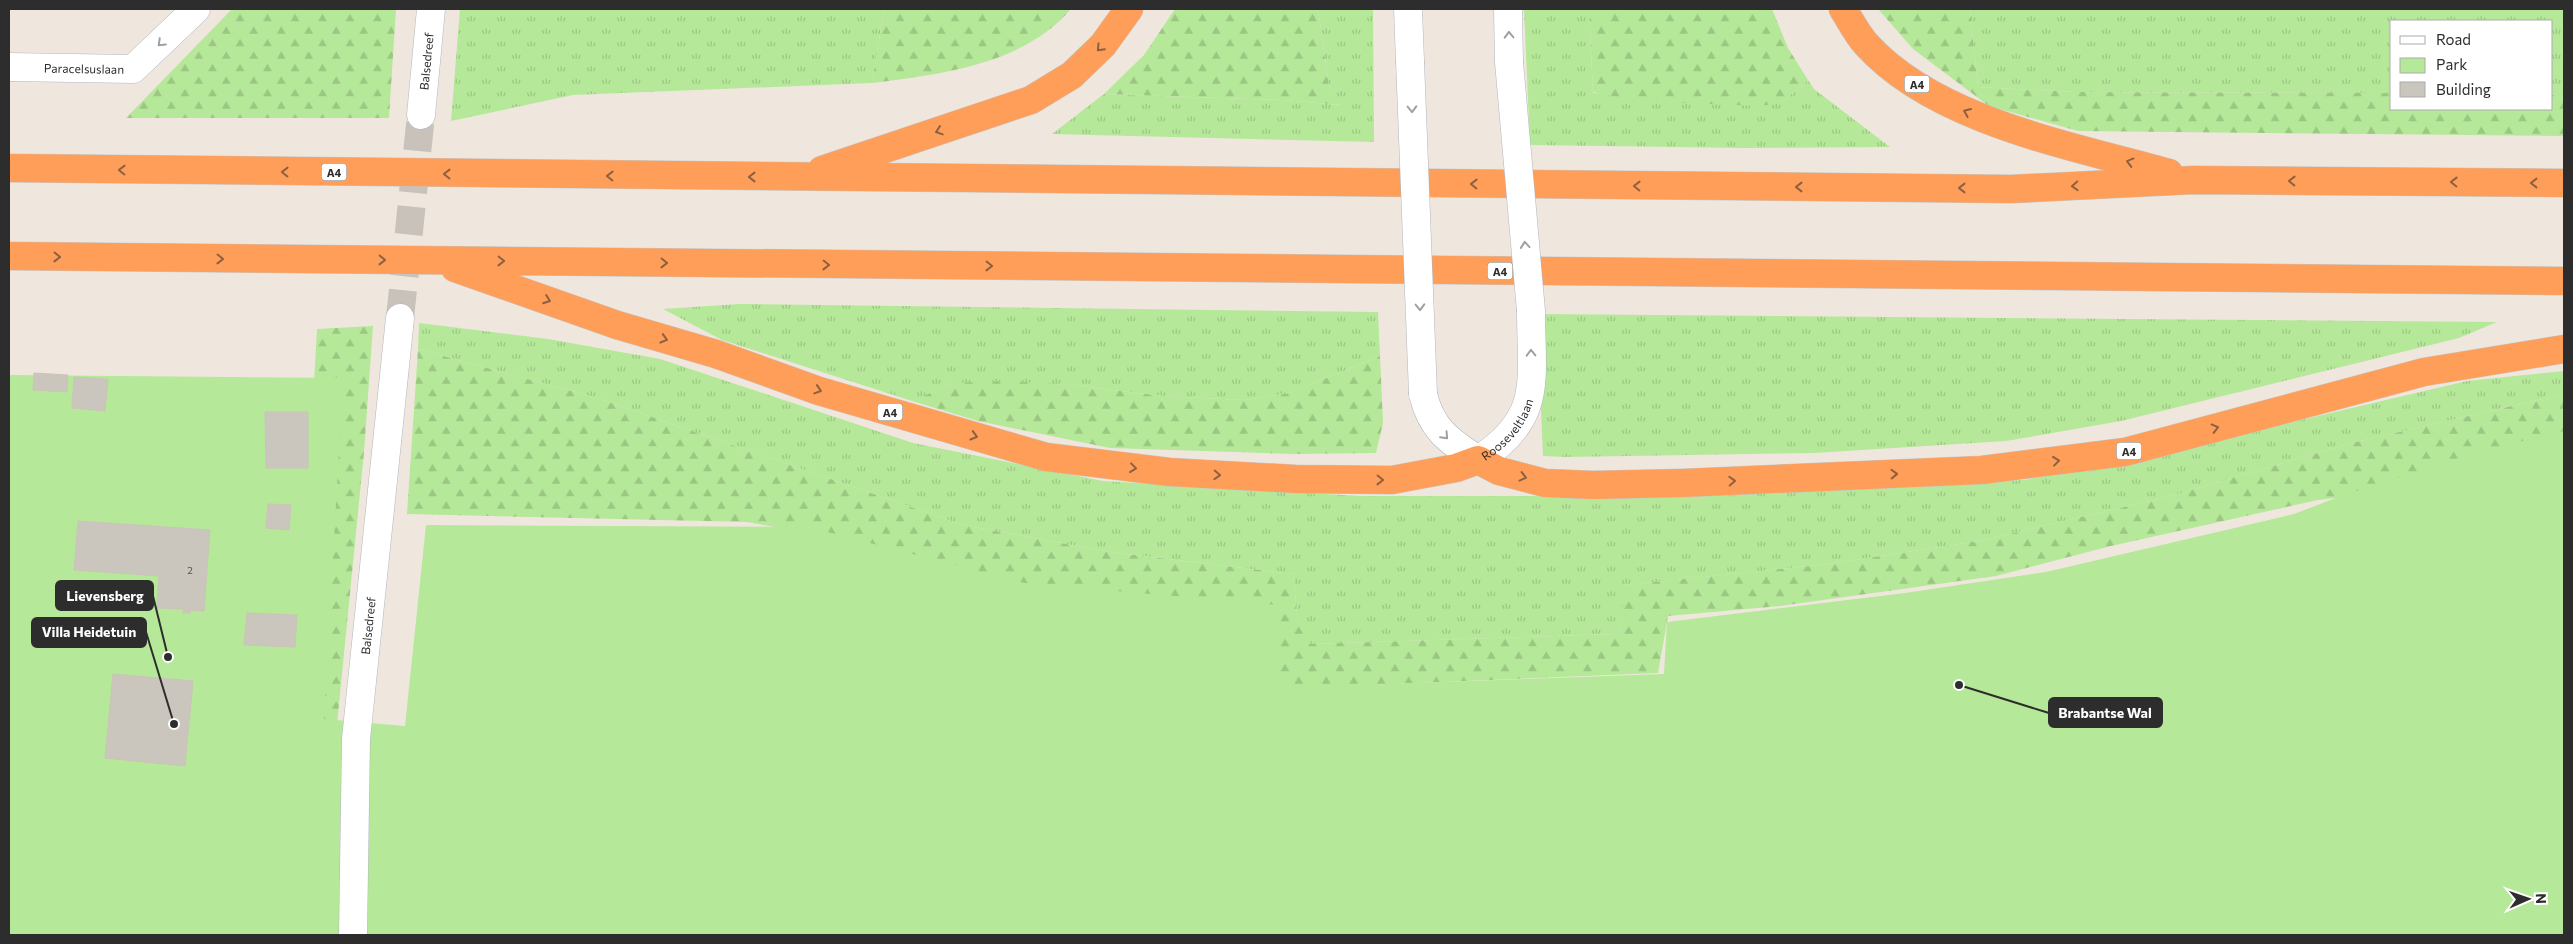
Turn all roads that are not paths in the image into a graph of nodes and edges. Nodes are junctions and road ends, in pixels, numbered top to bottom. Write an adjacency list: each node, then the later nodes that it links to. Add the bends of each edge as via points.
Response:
1 (196, 9): 7 (main road, Paracelsuslaan, one-way to 7, via 133,69)
2 (431, 9): 8 (main road, Balsedreef)
3 (1129, 9): 10 (highway, A4, one-way to 10, via 1103,45 1072,75 1031,100)
4 (1408, 9): 18 (main road, Rooseveltlaan, one-way to 18, bridge, via 1424,394 1428,413 1439,429 1450,442)
5 (1508, 9): 18 (main road, Rooseveltlaan, one-way to 5, bridge, via 1512,434 1532,395 1531,311 1509,62)
6 (1843, 9): 11 (highway, A4, one-way to 6, via 2013,130 1962,110 1902,76 1866,44)
7 (9, 67)
8 (420, 115)
9 (9, 168): 10 (highway, A4, one-way to 9)
10 (801, 177): 11 (highway, A4, one-way to 10, via 2011,189)
11 (2194, 180): 12 (highway, A4, one-way to 11)
12 (2564, 183)
13 (9, 256): 14 (highway, A4, one-way to 14)
14 (435, 261): 15 (highway, A4, one-way to 15); 18 (highway, A4, one-way to 18, via 819,391 1046,457 1169,472 1392,480 1456,468)
15 (2564, 281)
16 (400, 318): 19 (main road, Balsedreef, via 356,739)
17 (2564, 349): 18 (highway, A4, one-way to 17, via 1499,471 1544,482 1593,485 1982,470 2125,452 2424,372)
18 (1478, 460)
19 (353, 935)

